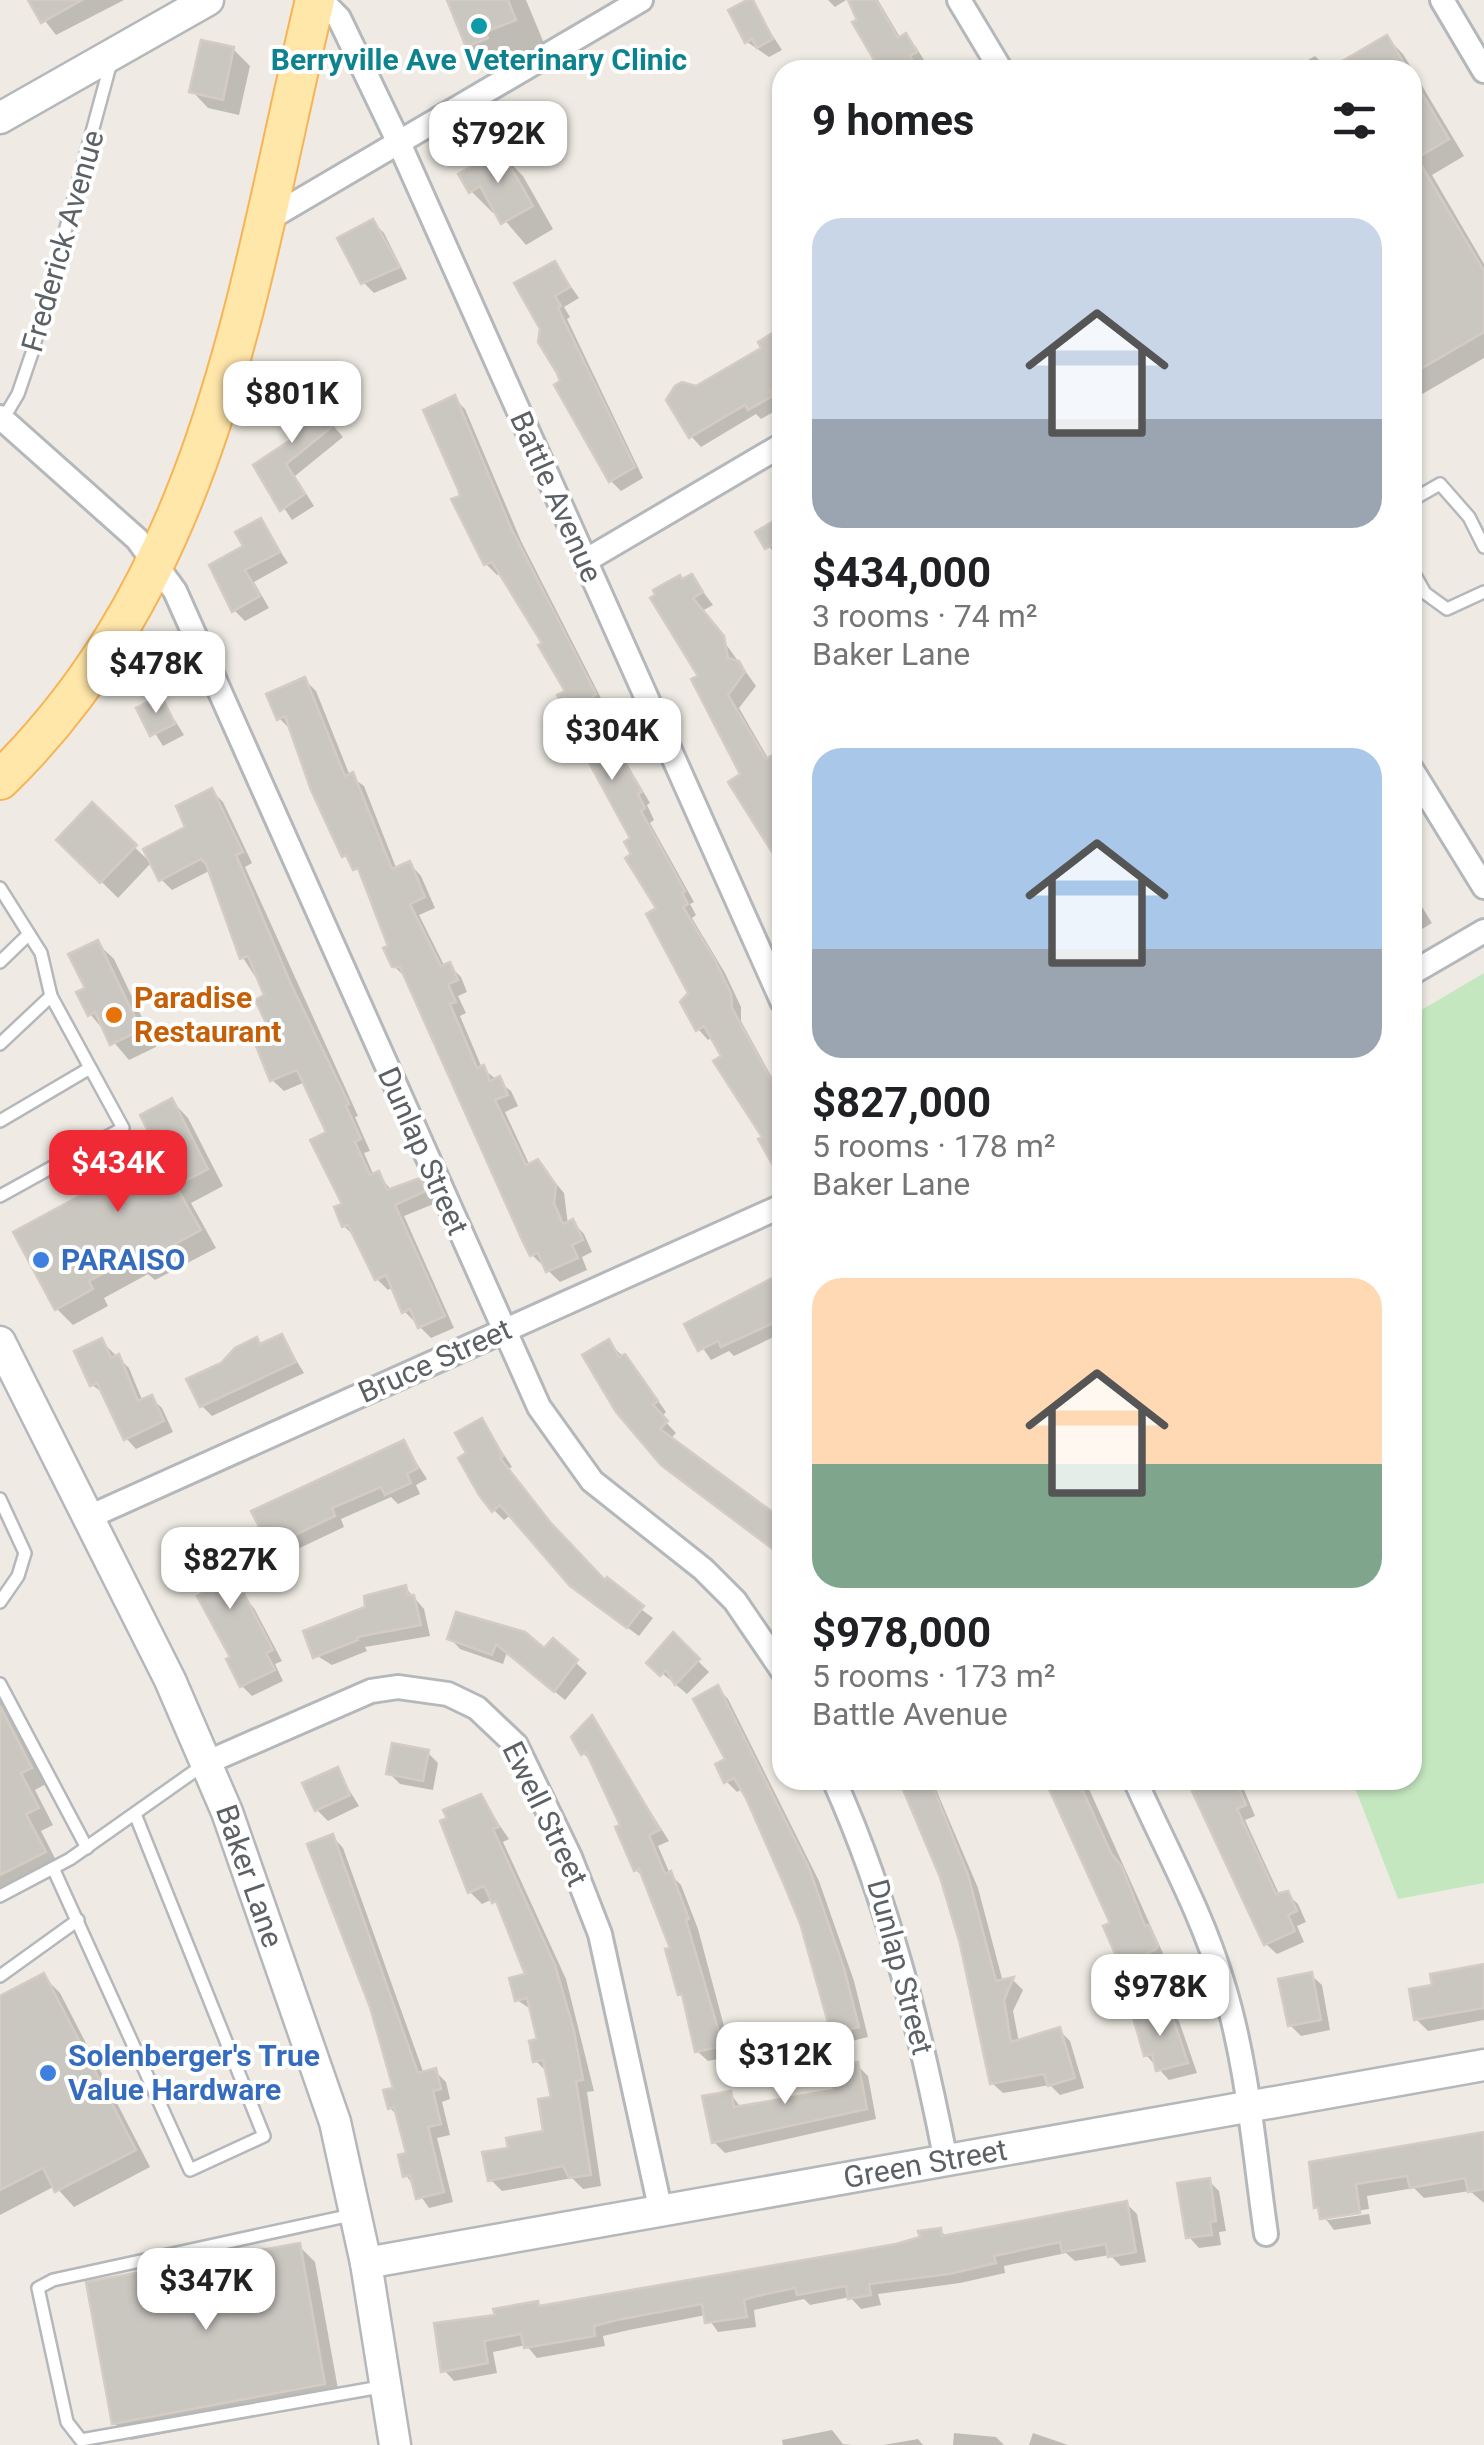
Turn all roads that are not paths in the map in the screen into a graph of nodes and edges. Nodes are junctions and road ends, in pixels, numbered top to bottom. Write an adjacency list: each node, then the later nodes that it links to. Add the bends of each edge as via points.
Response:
1 (208, 0): 6 (street)
2 (318, 0): 10 (street, Battle Avenue, via 340,18); 11 (main road)
3 (641, 0): 10 (street)
4 (959, 0): 7 (street)
5 (1442, 0): 8 (street)
6 (114, 53): 9 (street); 12 (lane, Frederick Avenue, via 32,353)
7 (994, 60)
8 (1484, 70)
9 (0, 118)
10 (399, 144): 11 (street); 16 (street, Battle Avenue)
11 (262, 223): 17 (main road, via 219,405)
12 (1, 420): 17 (street, Dunlap Street)
13 (772, 451): 16 (street)
14 (1422, 494): 15 (lane, via 1440,484 1470,517)
15 (1484, 547)
16 (585, 561): 28 (street, Battle Avenue)
17 (158, 565): 20 (main road, via 89,678); 35 (street, Dunlap Street, via 175,590)
18 (1422, 588): 19 (lane, via 1447,609)
19 (1484, 592)
20 (0, 780)
21 (1422, 786): 22 (street)
22 (1484, 887)
23 (0, 888): 25 (lane)
24 (1484, 931): 27 (street)
25 (29, 934): 26 (lane); 29 (lane)
26 (0, 962)
27 (1422, 967)
28 (772, 979)
29 (51, 996): 30 (lane); 31 (lane)
30 (0, 1044)
31 (90, 1068): 32 (lane); 33 (lane, via 123,1128)
32 (0, 1121)
33 (0, 1196)
34 (772, 1211): 35 (street, Bruce Street)
35 (504, 1332): 38 (street, Bruce Street); 40 (street, Dunlap Street, via 539,1406 592,1481 703,1570)
36 (0, 1342): 38 (street, Baker Lane)
37 (0, 1500): 39 (lane, via 25,1553)
38 (89, 1517): 42 (street, Baker Lane)
39 (0, 1602)
40 (772, 1654)
41 (0, 1684): 46 (lane)
42 (208, 1762): 45 (lane); 54 (street, Ewell Street, via 370,1691 398,1687 448,1694 498,1724 537,1785 600,1934); 55 (street, Baker Lane, via 327,2095)
43 (838, 1790): 53 (street, Dunlap Street, via 896,1942)
44 (1140, 1790): 52 (street, via 1224,1984)
45 (135, 1814): 46 (lane); 49 (lane, via 264,2136 190,2170)
46 (86, 1848): 47 (lane)
47 (53, 1868): 48 (lane); 49 (lane)
48 (0, 1896)
49 (78, 1920): 50 (lane)
50 (0, 1976)
51 (1484, 2065): 52 (street, Green Street)
52 (1248, 2106): 53 (street, Green Street); 56 (street)
53 (946, 2161): 54 (street, Green Street)
54 (661, 2212): 57 (street, Green Street)
55 (356, 2214): 57 (street, Baker Lane); 58 (lane, via 38,2288 66,2422 81,2440)
56 (1266, 2234)
57 (366, 2263): 58 (street, Baker Lane)
58 (386, 2386): 59 (street, Baker Lane)
59 (396, 2445)

